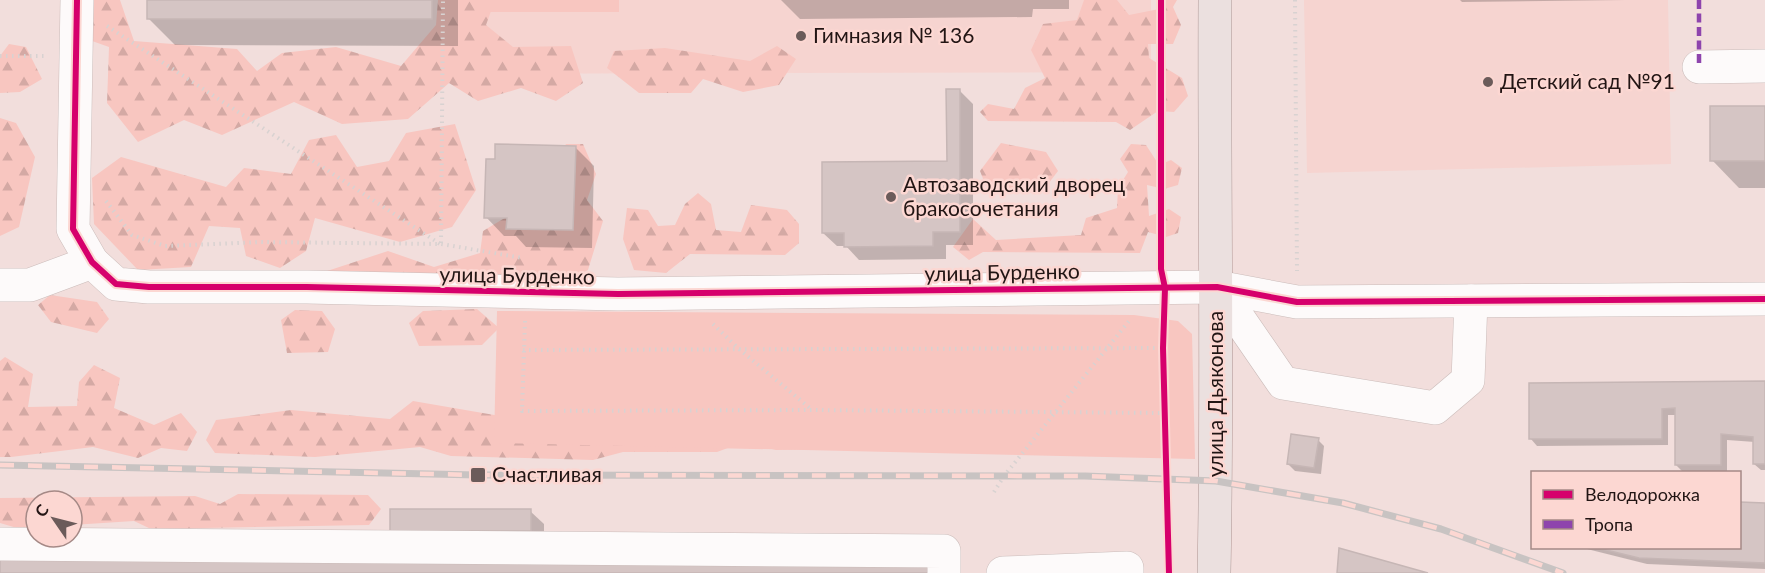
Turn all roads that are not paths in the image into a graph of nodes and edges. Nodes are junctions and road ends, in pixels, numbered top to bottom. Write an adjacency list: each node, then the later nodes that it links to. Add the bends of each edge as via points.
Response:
1 (77, 0): 5 (street, улица Бурденко, via 73,229)
2 (1215, 0): 7 (main road, улица Дьяконова)
3 (1765, 66): 4 (street)
4 (1699, 67)
5 (92, 262): 6 (street, via 30,285); 7 (street, улица Бурденко, via 116,284 149,287 308,286 527,294 682,294)
6 (0, 285)
7 (1217, 287): 9 (street, улица Бурденко, via 1297,302); 9 (street, via 1283,383 1435,408 1468,380); 14 (main road, улица Дьяконова)
8 (1765, 299): 9 (street, улица Бурденко)
9 (1471, 301)
10 (0, 544): 11 (street, via 944,551)
11 (944, 573)
12 (1003, 573): 13 (street, via 1127,568)
13 (1127, 573)
14 (1214, 573)

